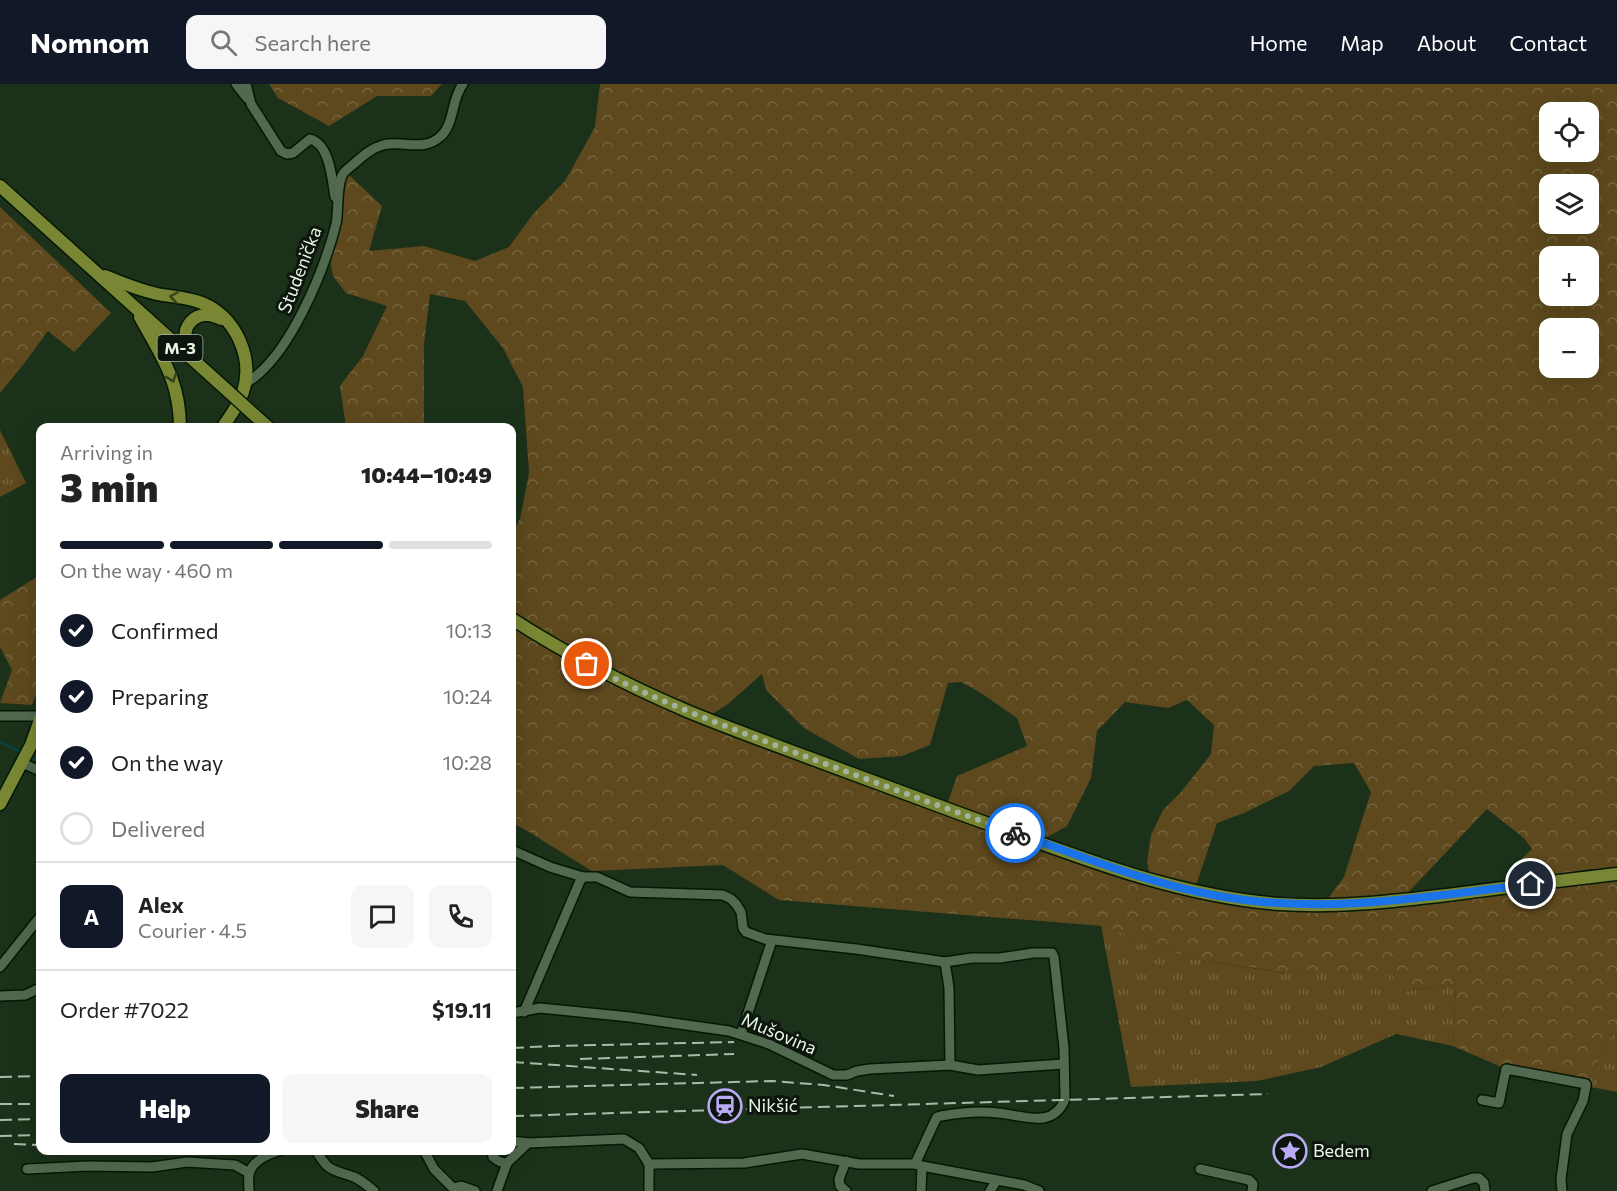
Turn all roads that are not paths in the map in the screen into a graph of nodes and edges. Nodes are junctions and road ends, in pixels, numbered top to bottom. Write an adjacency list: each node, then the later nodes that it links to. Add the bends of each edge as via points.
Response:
1 (236, 84): 4 (street)
2 (246, 84): 4 (street)
3 (464, 84): 6 (street, Studenička, via 446,131 439,138 427,144 386,145 368,152 343,174)
4 (249, 100): 6 (street, via 283,153 294,153 310,140 319,143 332,176)
5 (0, 186): 7 (main road, M-3)
6 (336, 208): 10 (street, Studenička, via 330,242 295,328 264,368)
7 (95, 272): 8 (main road, M-3); 9 (main road, one-way to 7, via 199,302 146,291)
8 (135, 308): 11 (main road, M-3); 12 (main road, one-way to 12, via 170,371)
9 (226, 320): 10 (main road, via 243,348); 11 (main road, via 200,316 189,324 185,336 191,351)
10 (246, 383): 13 (main road)
11 (227, 390): 14 (main road, M-3, bridge)
12 (180, 423)
13 (225, 423)
14 (263, 423)
15 (516, 622): 23 (main road, via 593,667 696,715 1028,838 1137,876 1198,892 1270,903 1348,904)
16 (0, 716): 17 (street)
17 (36, 718)
18 (36, 730): 19 (main road)
19 (23, 760): 20 (street); 21 (main road)
20 (36, 768)
21 (0, 804)
22 (516, 852): 24 (street)
23 (1617, 874)
24 (583, 877): 26 (street, via 597,878 630,892 723,895 741,912 746,932); 31 (street)
25 (36, 922): 28 (street)
26 (772, 940): 27 (street); 33 (street)
27 (945, 962): 34 (street, via 1052,953); 35 (street)
28 (0, 967)
29 (36, 992): 30 (street)
30 (0, 996)
31 (524, 1012): 32 (street, Mušovina); 33 (street, Mušovina, via 540,1008 630,1017)
32 (516, 1013)
33 (741, 1034): 35 (street, Mušovina, via 833,1075)
34 (1064, 1064): 35 (street, Mušovina, via 978,1070); 48 (street, via 1065,1099 1054,1115 1035,1119 997,1113 941,1116 934,1121)
35 (950, 1065)
36 (1482, 1100): 66 (street, via 1499,1103 1506,1069 1586,1085 1567,1134)
37 (516, 1142): 38 (street)
38 (528, 1143): 39 (street); 47 (street, via 624,1139 639,1148)
39 (516, 1154)
40 (268, 1155): 51 (street, via 256,1162)
41 (319, 1155): 55 (street, via 328,1167 356,1178)
42 (427, 1155): 53 (street, via 434,1169)
43 (493, 1155): 46 (street)
44 (515, 1155): 46 (street)
45 (846, 1161): 47 (street, via 802,1154 744,1163); 48 (street); 59 (street, via 839,1179)
46 (507, 1163): 57 (street)
47 (649, 1164): 58 (street)
48 (919, 1165): 52 (street); 60 (street)
49 (27, 1169): 51 (street, via 152,1167 187,1162 235,1165)
50 (1200, 1169): 63 (street, via 1249,1180)
51 (249, 1173): 54 (street)
52 (997, 1180): 61 (street); 62 (street)
53 (455, 1190): 56 (street, via 461,1186)
54 (249, 1191)
55 (374, 1191)
56 (475, 1191)
57 (497, 1191)
58 (649, 1191)
59 (846, 1191)
60 (921, 1191)
61 (990, 1191)
62 (1040, 1191)
63 (1252, 1191)
64 (1432, 1191): 65 (street, via 1479,1178)
65 (1485, 1191)
66 (1562, 1191)

